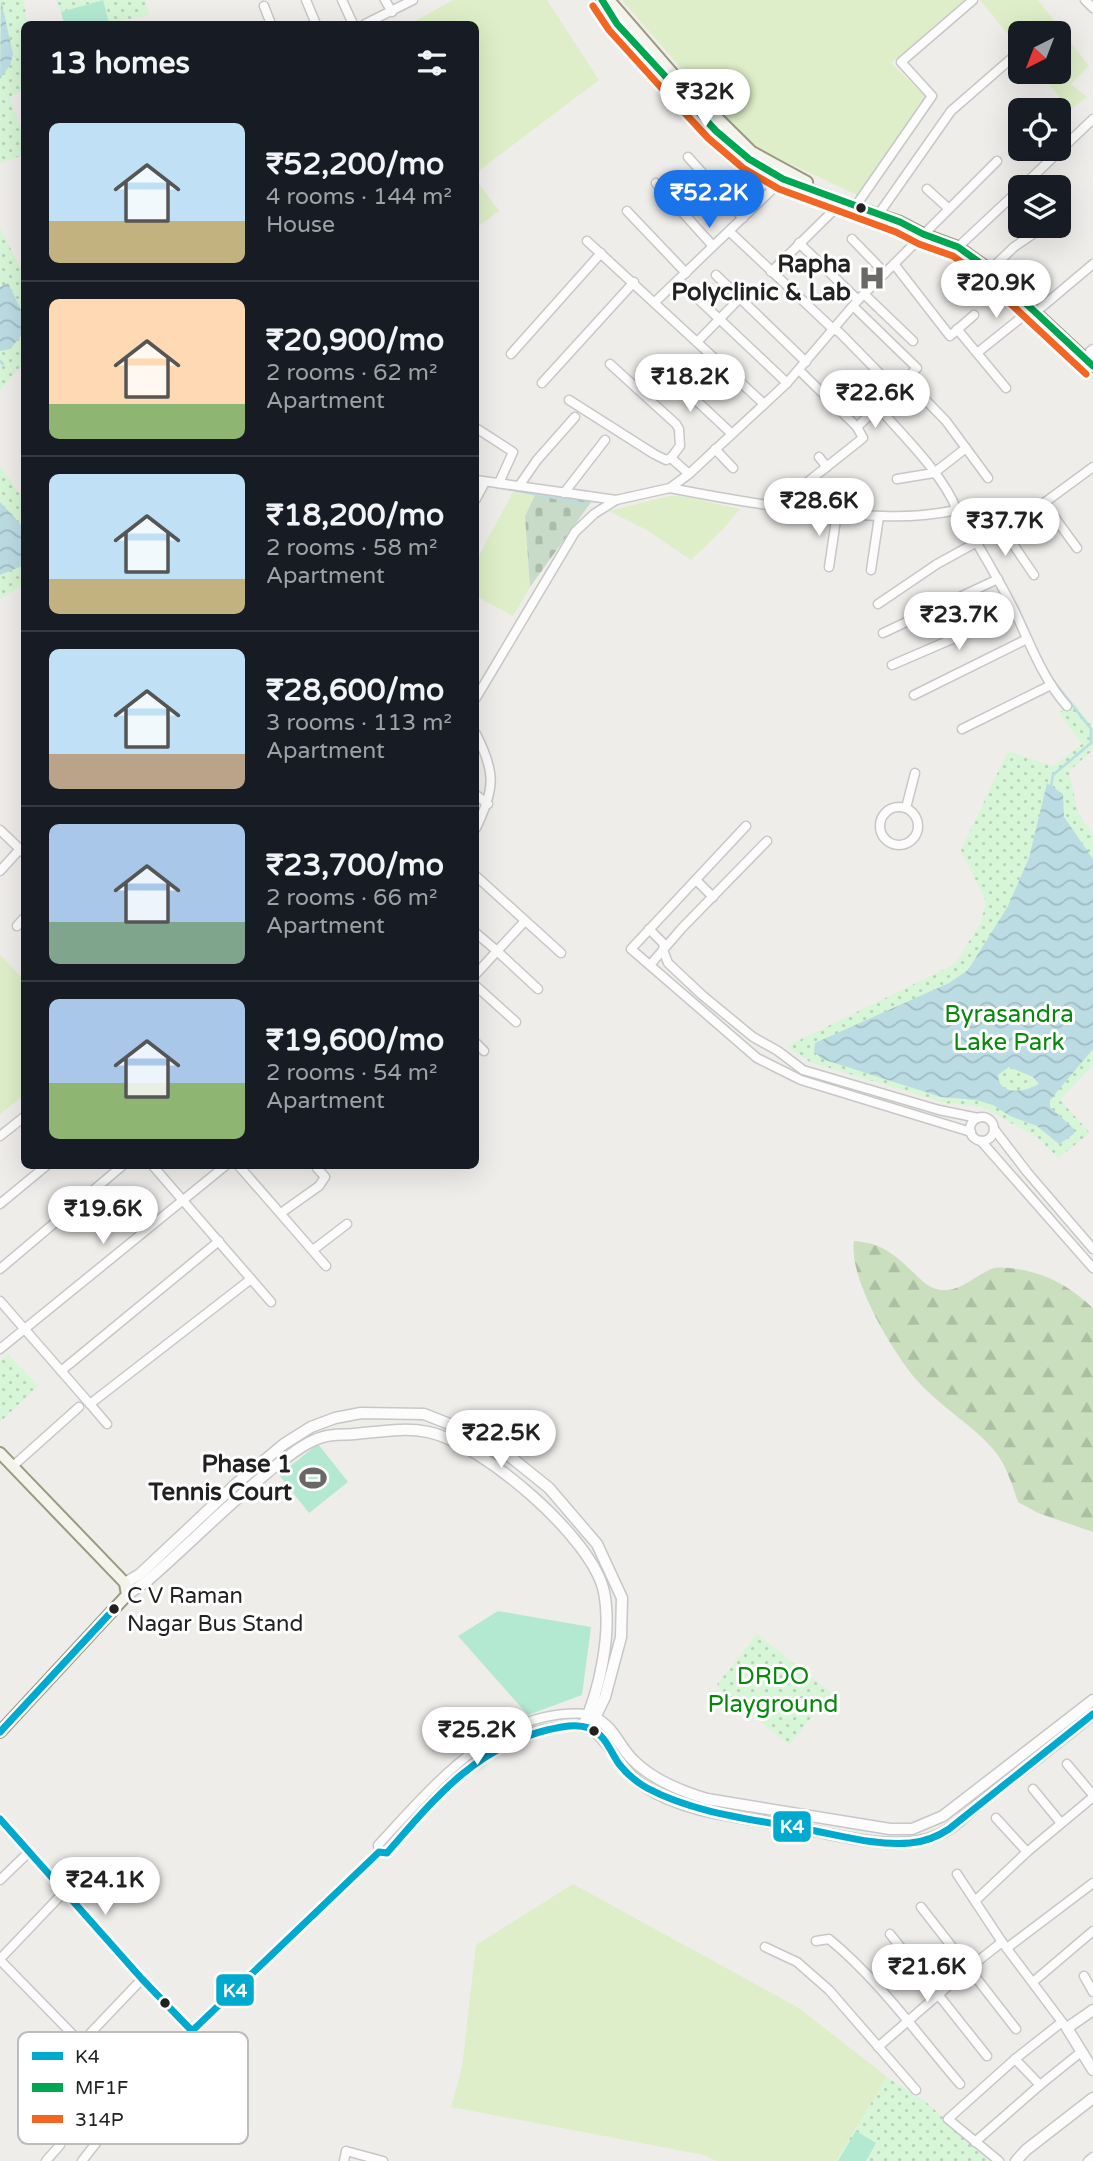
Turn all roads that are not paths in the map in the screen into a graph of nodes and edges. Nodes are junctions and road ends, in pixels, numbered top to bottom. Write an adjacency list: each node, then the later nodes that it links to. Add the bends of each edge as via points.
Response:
1 (306, 0): 13 (street)
2 (342, 0): 14 (street)
3 (385, 0): 11 (street)
4 (413, 0): 11 (street)
5 (602, 0): 21 (main road, via 617,24 716,131 749,159)
6 (609, 0): 25 (main road, via 674,75 752,152)
7 (973, 0): 25 (street, via 901,62 932,96)
8 (1085, 0): 10 (street)
9 (264, 6): 12 (street)
10 (1093, 8)
11 (392, 12): 15 (street)
12 (270, 21)
13 (315, 21)
14 (352, 21)
15 (372, 21)
16 (1008, 61): 28 (street, via 951,111)
17 (1093, 118): 20 (street)
18 (688, 157): 29 (street)
19 (997, 161): 26 (street)
20 (1040, 175)
21 (783, 179): 25 (main road); 29 (street)
22 (656, 183): 36 (street)
23 (927, 189): 26 (street)
24 (1008, 200): 37 (street)
25 (849, 204): 28 (main road); 35 (street)
26 (948, 208): 31 (street)
27 (627, 211): 43 (street)
28 (878, 215): 31 (main road)
29 (743, 218): 30 (street)
30 (729, 231): 36 (street); 42 (street)
31 (923, 234): 37 (main road); 39 (street)
32 (1027, 238): 41 (street)
33 (852, 239): 44 (street)
34 (587, 241): 38 (street)
35 (799, 243): 42 (street); 50 (street)
36 (713, 246): 43 (street)
37 (958, 247): 41 (main road)
38 (601, 253): 46 (street); 62 (street)
39 (894, 264): 44 (street); 57 (street, via 950,336)
40 (1093, 264): 53 (street)
41 (990, 271): 47 (main road)
42 (771, 272): 56 (street)
43 (687, 273): 52 (street)
44 (885, 273): 50 (street)
45 (716, 275): 49 (street)
46 (634, 282): 52 (street); 69 (street)
47 (1010, 289): 51 (street); 53 (main road)
48 (695, 296): 55 (street)
49 (740, 298): 55 (street); 63 (street)
50 (858, 300): 56 (street); 59 (street); 68 (street, via 917,368)
51 (998, 301)
52 (656, 302): 58 (street)
53 (1034, 310): 61 (street); 65 (main road)
54 (974, 315): 57 (street)
55 (719, 320): 58 (street); 70 (street)
56 (833, 330): 63 (street); 72 (street)
57 (957, 330): 61 (street)
58 (698, 341): 74 (street)
59 (913, 341)
60 (1093, 349): 65 (street)
61 (977, 353): 71 (street)
62 (511, 354)
63 (806, 362): 66 (street)
64 (610, 364): 84 (street, via 676,424 680,446)
65 (1091, 364)
66 (799, 370): 70 (street); 77 (street)
67 (667, 373): 79 (street)
68 (906, 380): 72 (street); 81 (street)
69 (542, 383)
70 (787, 383): 74 (street)
71 (1006, 388)
72 (896, 390): 75 (street)
73 (569, 400): 84 (street, via 654,454)
74 (764, 404): 79 (street)
75 (878, 407): 77 (street); 88 (street)
76 (575, 417): 94 (street)
77 (857, 427): 85 (street, via 863,438)
78 (479, 430): 93 (street, via 513,452)
79 (732, 434): 82 (street)
80 (605, 440): 96 (street)
81 (967, 448): 88 (street); 90 (street)
82 (715, 449): 87 (street); 89 (street)
83 (820, 457): 85 (street)
84 (671, 458): 89 (street)
85 (827, 467): 99 (street)
86 (1093, 467): 98 (street)
87 (733, 468)
88 (934, 473): 91 (street); 100 (street)
89 (689, 474): 95 (street)
90 (988, 478)
91 (897, 479)
92 (481, 481): 93 (street)
93 (499, 483): 94 (street)
94 (519, 486): 96 (street)
95 (670, 488): 97 (street); 99 (street)
96 (564, 493): 97 (street)
97 (616, 500): 116 (street, via 575,532)
98 (1044, 503): 103 (street); 105 (street)
99 (776, 506): 101 (street)
100 (957, 510): 102 (street); 104 (street)
101 (837, 513): 102 (street); 106 (street)
102 (879, 517): 107 (street)
103 (1000, 525): 104 (street); 108 (street)
104 (976, 540): 109 (street); 110 (street)
105 (1077, 548)
106 (829, 567)
107 (871, 570)
108 (1034, 575)
109 (998, 579): 111 (street); 112 (street)
110 (878, 604)
111 (1015, 611): 113 (street); 114 (street)
112 (883, 634)
113 (1027, 639): 115 (street); 117 (street)
114 (892, 665)
115 (1051, 685): 118 (street); 119 (street)
116 (479, 693)
117 (914, 695)
118 (1067, 706)
119 (962, 729)
120 (479, 741): 123 (street, via 491,769)
121 (915, 773): 124 (street)
122 (479, 797): 123 (street)
123 (488, 804): 125 (street)
124 (906, 808): 124 (street, via 893,808 882,818 881,832 890,843 905,844 916,835 918,821)
125 (479, 822)
126 (746, 826): 133 (street)
127 (0, 830): 129 (street)
128 (767, 841): 134 (street)
129 (21, 850)
130 (21, 852): 131 (street)
131 (0, 871)
132 (479, 879): 136 (street)
133 (696, 880): 134 (street); 138 (street)
134 (713, 897): 140 (street)
135 (21, 921): 137 (street)
136 (525, 921): 141 (street); 142 (street)
137 (17, 926)
138 (649, 929): 140 (street, via 664,944); 143 (street, via 631,949)
139 (479, 936): 141 (street)
140 (663, 950): 143 (street); 150 (street, via 668,963 702,995 803,1070)
141 (497, 951): 144 (street); 146 (street)
142 (561, 953)
143 (650, 965): 153 (street, via 757,1058 800,1080)
144 (479, 971)
145 (479, 989): 147 (street)
146 (538, 989)
147 (516, 1022)
148 (479, 1046): 149 (street)
149 (484, 1051)
150 (978, 1118): 152 (street, via 989,1119); 153 (street, via 972,1122)
151 (21, 1119): 154 (street)
152 (994, 1129): 155 (street, via 992,1136); 167 (street)
153 (971, 1132): 155 (street)
154 (0, 1136)
155 (981, 1141): 170 (street)
156 (42, 1169): 163 (street)
157 (118, 1169): 171 (street)
158 (156, 1169): 162 (street)
159 (221, 1169): 162 (street)
160 (242, 1169): 164 (street)
161 (318, 1169): 164 (street, via 325,1177 320,1186)
162 (182, 1199): 166 (street); 175 (street)
163 (0, 1204)
164 (281, 1213): 168 (street)
165 (347, 1224): 168 (street)
166 (219, 1241): 172 (street); 177 (street)
167 (1093, 1249)
168 (313, 1250): 169 (street)
169 (326, 1266)
170 (1093, 1268)
171 (0, 1269)
172 (251, 1279): 174 (street); 178 (street)
173 (0, 1301): 175 (street)
174 (271, 1302)
175 (23, 1329): 176 (street); 177 (street)
176 (0, 1349)
177 (61, 1371): 178 (street)
178 (90, 1404): 180 (street)
179 (79, 1406): 182 (street)
180 (107, 1424)
181 (0, 1453): 182 (main road)
182 (13, 1466): 185 (main road)
183 (237, 1483): 184 (street); 185 (street); 189 (street, via 311,1427 361,1413 424,1414 485,1438 549,1488 575,1517 597,1544 622,1598 620,1651 605,1697)
184 (246, 1491): 186 (street); 189 (street, via 292,1453 322,1437 407,1429 430,1432 472,1451 542,1503 580,1547 604,1589 608,1628)
185 (125, 1583): 186 (main road)
186 (127, 1595): 191 (main road)
187 (1093, 1700): 189 (street, via 943,1816 912,1829 706,1799 678,1790 632,1759 616,1735)
188 (1093, 1714): 190 (street, via 951,1828 923,1841 890,1842 747,1819 672,1800 624,1770 607,1743)
189 (592, 1716): 190 (street); 195 (street, via 552,1717 502,1733 456,1765)
190 (587, 1727): 199 (street, via 528,1734 502,1745 453,1780)
191 (0, 1732)
192 (1067, 1764): 194 (street)
193 (1033, 1789): 198 (street)
194 (1093, 1796): 198 (street)
195 (404, 1817): 199 (street); 202 (street, via 378,1845)
196 (996, 1818): 201 (street)
197 (0, 1819): 200 (street)
198 (1061, 1823): 201 (street)
199 (412, 1824): 202 (street, via 387,1853)
200 (29, 1852): 204 (street); 206 (street)
201 (1027, 1852): 207 (street)
202 (379, 1853): 225 (street)
203 (957, 1874): 207 (street)
204 (0, 1880)
205 (1093, 1883): 212 (street)
206 (64, 1892): 214 (street); 217 (street)
207 (975, 1901): 212 (street)
208 (921, 1907): 215 (street)
209 (1093, 1931): 218 (street)
210 (890, 1934): 220 (street)
211 (816, 1941): 222 (street, via 829,1939 856,1962)
212 (1005, 1945): 215 (street); 218 (street)
213 (765, 1947): 228 (street, via 797,1962 829,1990)
214 (0, 1959): 226 (street)
215 (969, 1968): 220 (street); 224 (street)
216 (1084, 1976): 219 (street)
217 (142, 1979): 225 (street); 227 (street)
218 (1033, 1982): 223 (street)
219 (1093, 1992)
220 (938, 1994): 222 (street); 230 (street)
221 (1093, 2010): 223 (street)
222 (908, 2021): 228 (street); 233 (street)
223 (1064, 2025): 229 (street); 231 (street)
224 (1016, 2029)
225 (192, 2031)
226 (70, 2032)
227 (91, 2032)
228 (878, 2047): 235 (street)
229 (1081, 2052): 232 (street); 234 (street)
230 (987, 2056)
231 (1016, 2059): 234 (street); 237 (street, via 948,2119)
232 (1093, 2070)
233 (960, 2084)
234 (1040, 2085): 237 (street)
235 (916, 2090)
236 (1093, 2098): 246 (street)
237 (975, 2143): 245 (street)
238 (95, 2144): 242 (street)
239 (60, 2145): 241 (street)
240 (1093, 2157): 247 (street)
241 (46, 2161)
242 (82, 2161)
243 (344, 2161): 244 (street, via 346,2151)
244 (383, 2161)
245 (999, 2161)
246 (1016, 2161)
247 (1088, 2161)

